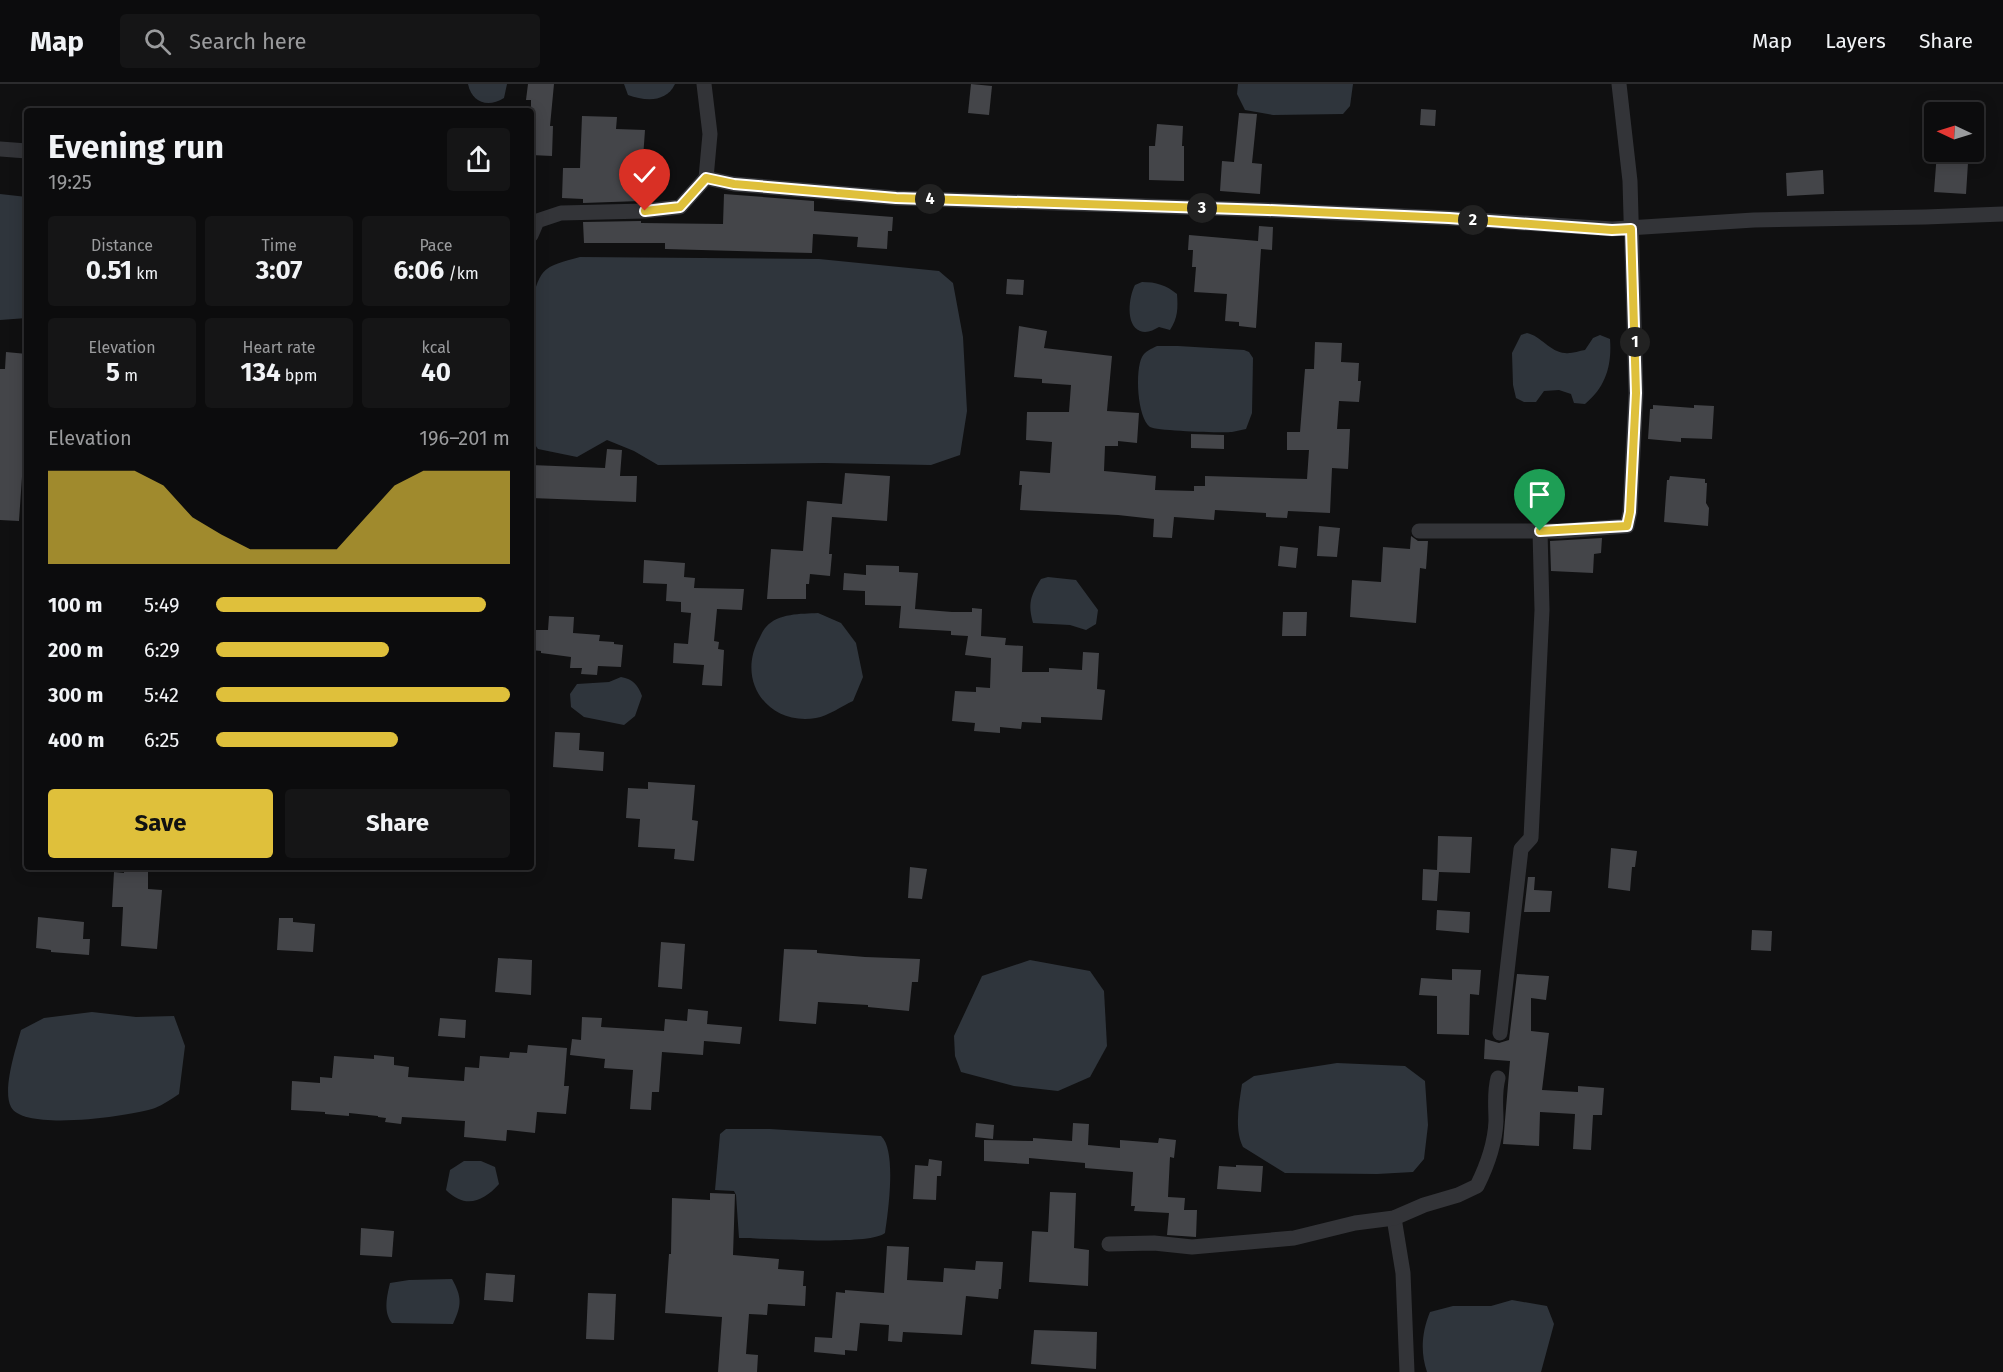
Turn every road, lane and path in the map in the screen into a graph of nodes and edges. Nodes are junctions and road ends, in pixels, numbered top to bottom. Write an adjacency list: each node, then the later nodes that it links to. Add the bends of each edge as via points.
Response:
1 (704, 84): 5 (street, via 710,134)
2 (1619, 84): 8 (street)
3 (0, 148): 4 (street)
4 (24, 151)
5 (706, 178): 7 (street, via 680,207 561,213 537,221); 8 (street, via 734,184 896,198 1268,210)
6 (2003, 214): 8 (street, via 1754,220)
7 (534, 228)
8 (1631, 229): 10 (street, via 1636,393 1627,526)
9 (1419, 531): 10 (street)
10 (1540, 531): 11 (street, via 1542,610 1531,838 1521,849)
11 (1500, 1033)
12 (1498, 1078): 13 (street, via 1489,1161 1477,1186)
13 (1395, 1218): 14 (street, via 1294,1238 1192,1246); 15 (street, via 1403,1272)
14 (1109, 1244)
15 (1407, 1372)

